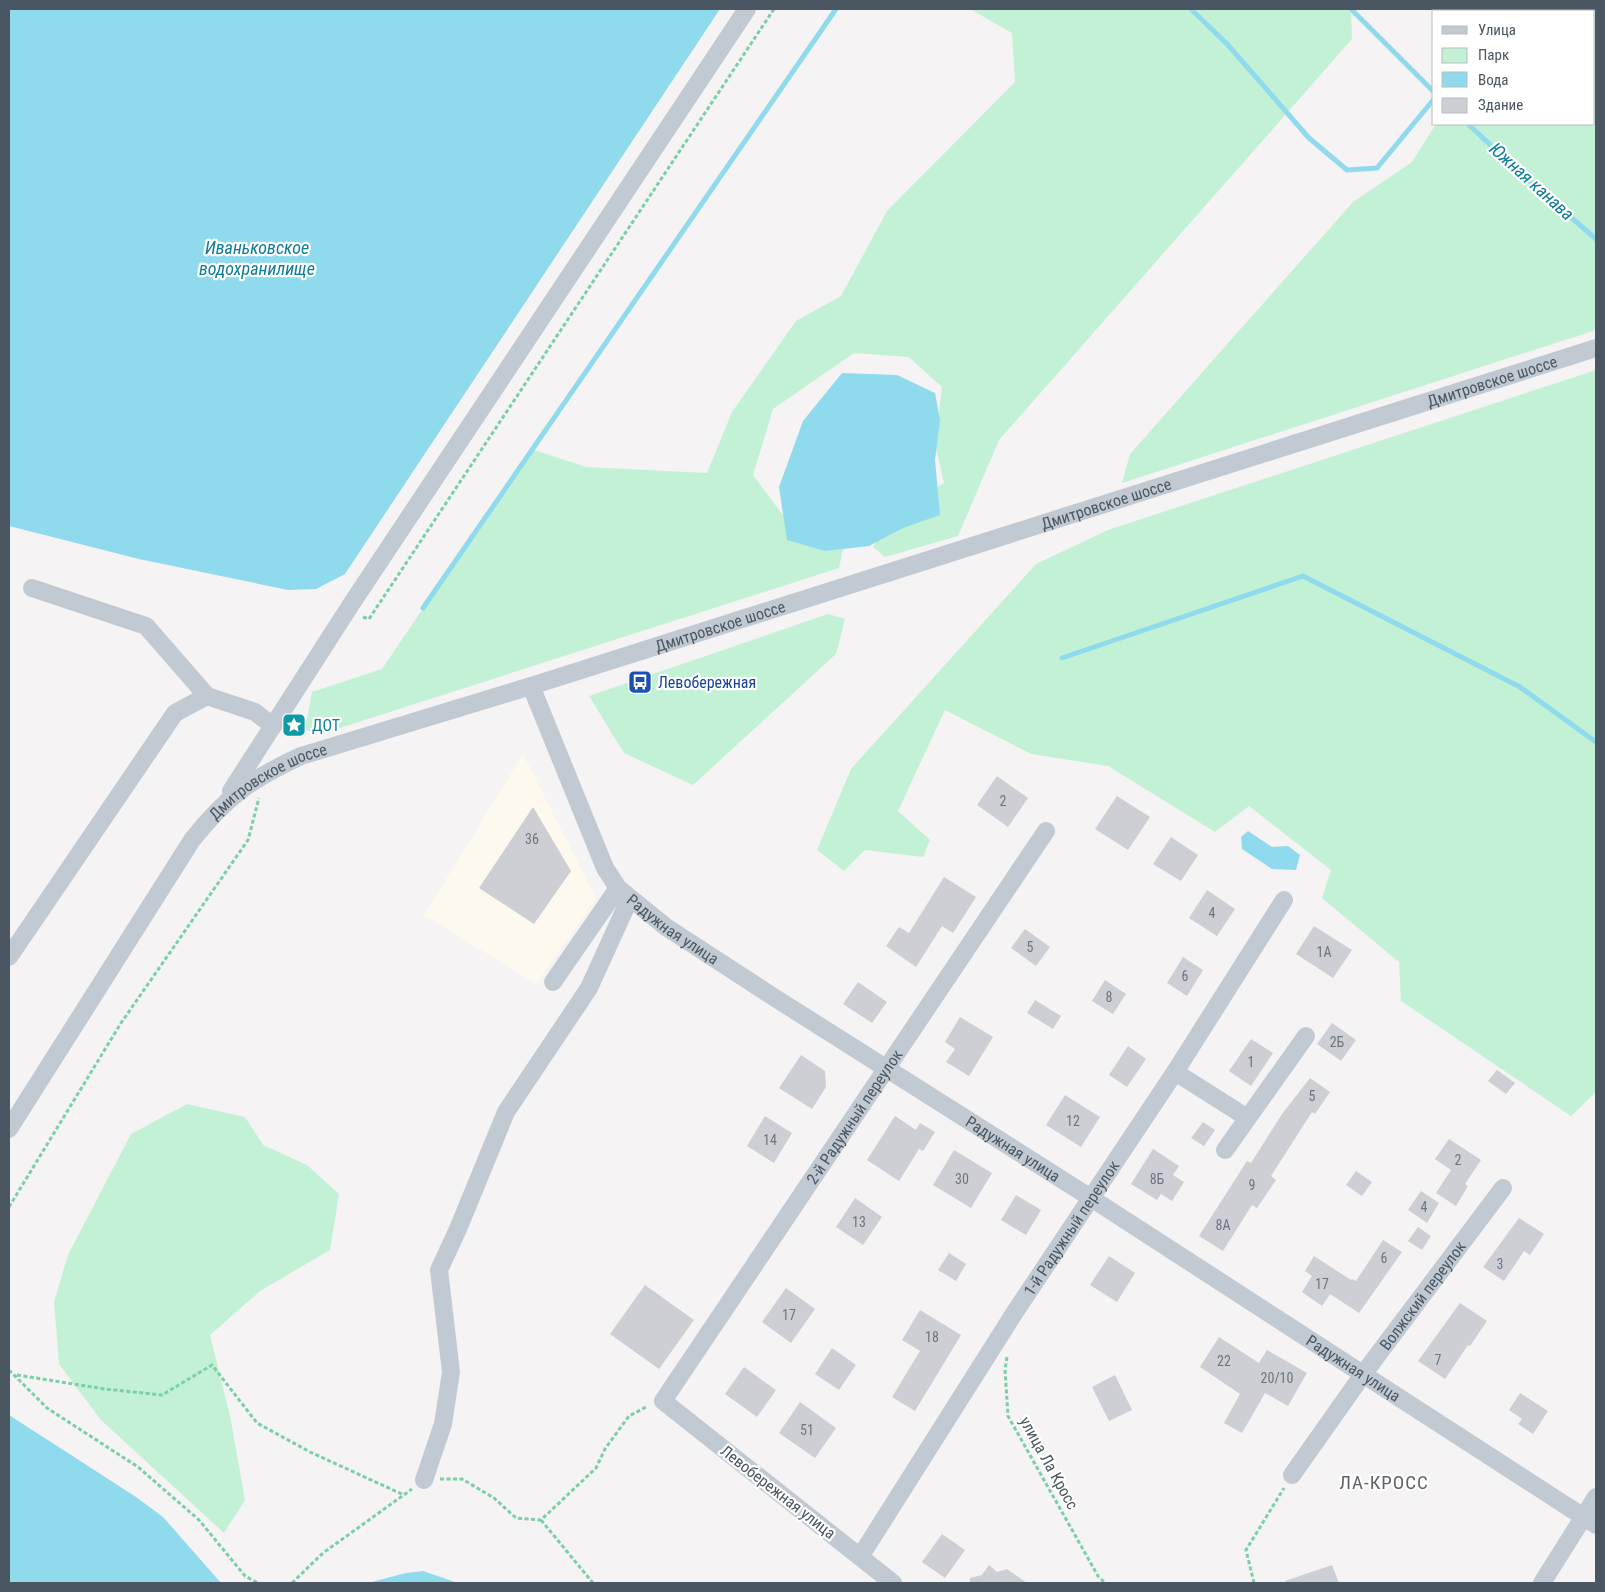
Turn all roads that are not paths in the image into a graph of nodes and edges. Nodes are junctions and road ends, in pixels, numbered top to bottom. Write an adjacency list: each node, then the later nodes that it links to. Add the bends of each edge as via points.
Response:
1 (747, 9): 6 (street)
2 (1596, 348): 4 (street, Дмитровское шоссе)
3 (32, 588): 5 (street, via 146,626)
4 (531, 686): 7 (street, Дмитровское шоссе, via 301,756 266,772); 9 (street, Радужная улица, via 605,868)
5 (207, 696): 6 (street, via 255,712); 11 (street, via 175,713)
6 (273, 726): 7 (street)
7 (226, 801): 17 (street, Дмитровское шоссе, via 192,840)
8 (1046, 831): 14 (street, 2-й Радужный переулок)
9 (624, 893): 12 (street); 14 (street, Радужная улица, via 666,927); 24 (street, via 589,988 506,1112 439,1270 451,1372 443,1424)
10 (1284, 900): 15 (street, 1-й Радужный переулок)
11 (9, 957)
12 (553, 982)
13 (1306, 1036): 16 (street)
14 (885, 1068): 20 (street, Радужная улица); 22 (street, 2-й Радужный переулок)
15 (1175, 1072): 16 (street); 20 (street, 1-й Радужный переулок)
16 (1246, 1117): 18 (street)
17 (9, 1129)
18 (1225, 1150)
19 (1503, 1188): 21 (street, Волжский переулок)
20 (1091, 1198): 21 (street, Радужная улица); 27 (street, 1-й Радужный переулок)
21 (1364, 1373): 23 (street, Волжский переулок); 26 (street, Радужная улица)
22 (663, 1401): 27 (street, Левобережная улица)
23 (1292, 1475)
24 (424, 1480)
25 (1596, 1497): 26 (street)
26 (1590, 1521): 29 (street)
27 (860, 1557): 28 (street, Левобережная улица)
28 (893, 1583)
29 (1542, 1583)

